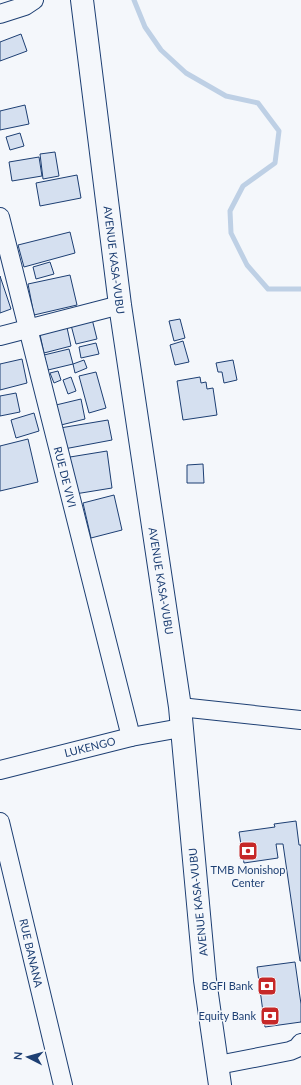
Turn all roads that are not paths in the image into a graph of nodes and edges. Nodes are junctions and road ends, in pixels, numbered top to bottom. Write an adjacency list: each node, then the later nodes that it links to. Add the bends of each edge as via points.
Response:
1 (34, 0): 3 (street, via 26,6)
2 (82, 0): 5 (main road, AVENUE KASA-VUBU)
3 (0, 14)
4 (0, 217): 6 (street, RUE DE VIVI)
5 (120, 306): 6 (street); 8 (main road, AVENUE KASA-VUBU)
6 (28, 329): 7 (street); 10 (street, RUE DE VIVI)
7 (0, 336)
8 (180, 718): 9 (street, LUKENGO); 10 (street, LUKENGO); 14 (main road, AVENUE KASA-VUBU, via 205,980)
9 (301, 720)
10 (131, 737): 11 (street, LUKENGO)
11 (0, 770)
12 (0, 822): 15 (street, RUE BANANA)
13 (301, 1043): 14 (street, via 290,1051)
14 (219, 1075)
15 (63, 1085)

